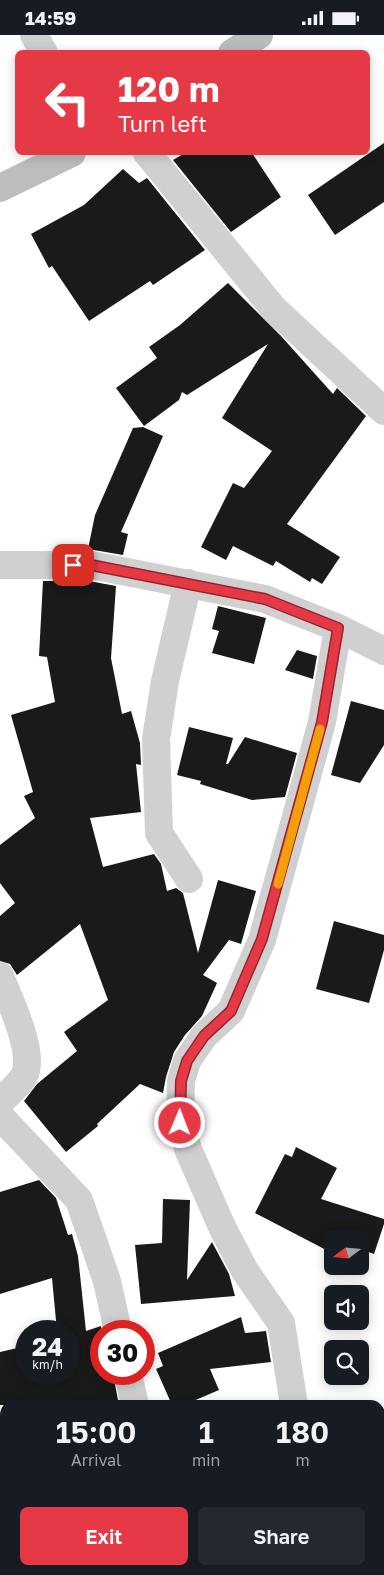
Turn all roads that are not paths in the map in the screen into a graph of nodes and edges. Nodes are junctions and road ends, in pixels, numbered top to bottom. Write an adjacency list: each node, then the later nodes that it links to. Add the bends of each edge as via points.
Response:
1 (34, 35): 3 (street)
2 (259, 35): 4 (street)
3 (42, 50)
4 (236, 50)
5 (68, 155): 7 (street)
6 (149, 155): 8 (street, via 274,309)
7 (0, 188)
8 (384, 411)
9 (0, 565): 10 (street, via 91,565)
10 (188, 583): 11 (street, via 265,599); 13 (street, via 164,681 156,739 158,833)
11 (338, 628): 12 (street); 20 (street, via 322,722 262,939 231,1011 204,1036 187,1061 181,1081 180,1123 188,1149 245,1271 281,1323)
12 (384, 651)
13 (189, 879)
14 (0, 976): 15 (street, via 24,1036 27,1058 24,1075)
15 (0, 1102)
16 (0, 1116): 17 (street, via 79,1200 107,1281)
17 (116, 1320)
18 (130, 1385): 19 (street)
19 (134, 1400)
20 (293, 1400)

